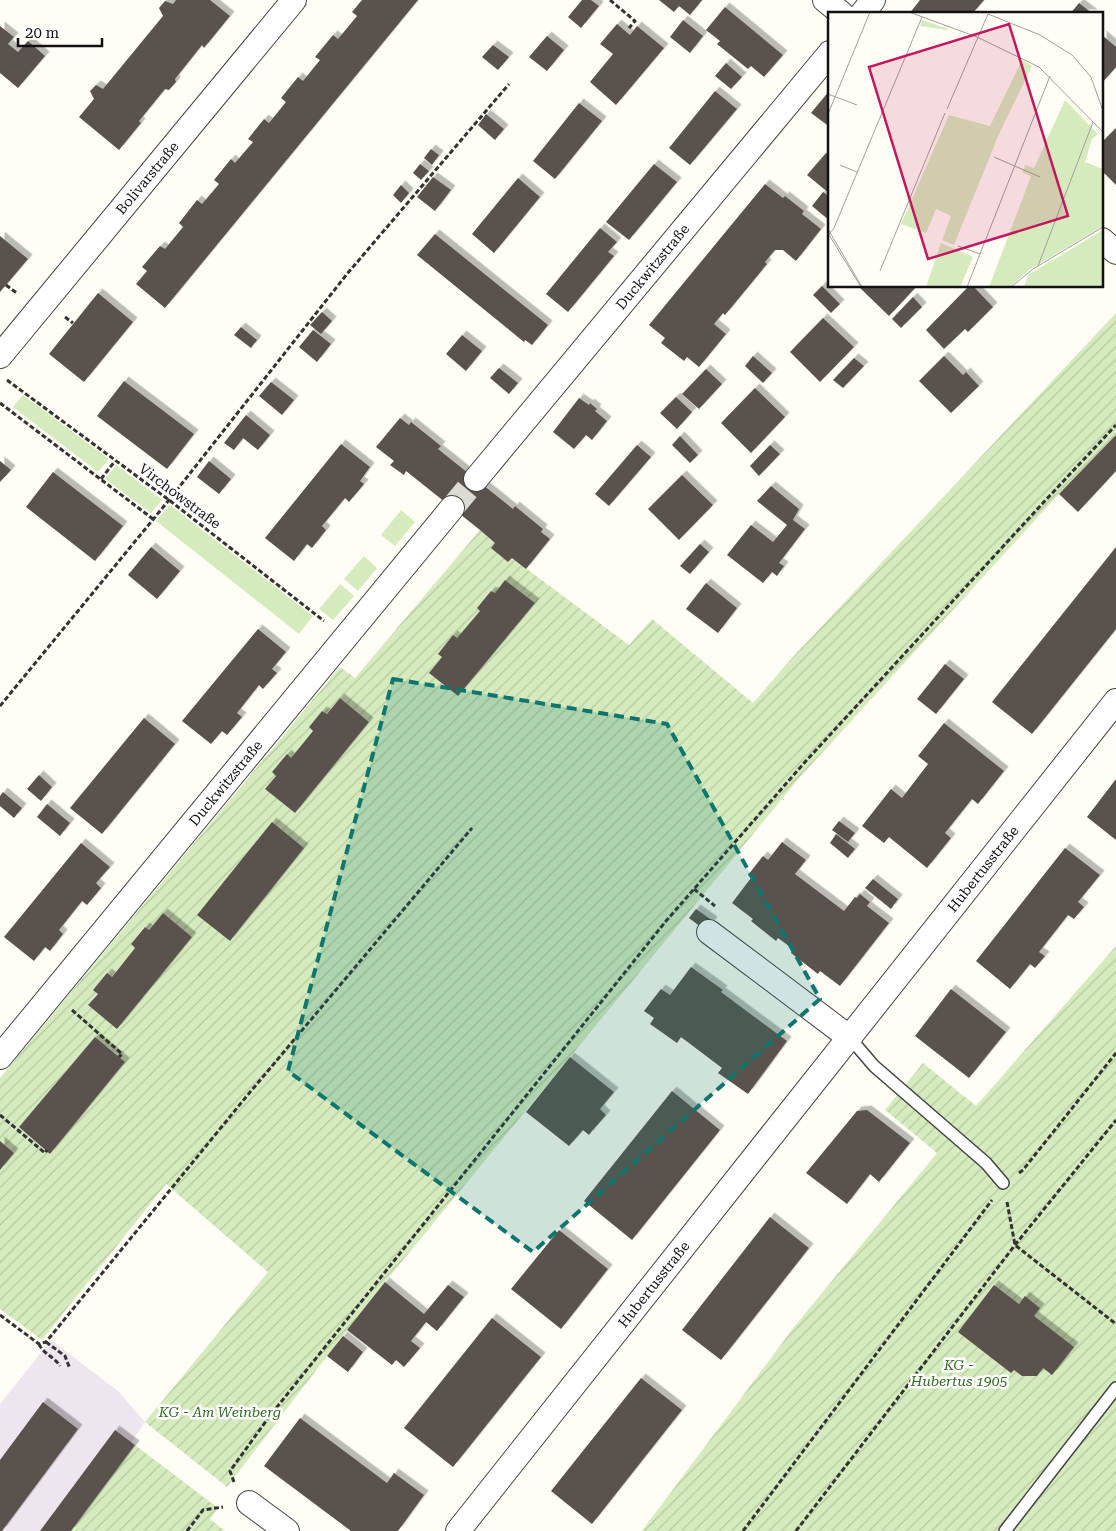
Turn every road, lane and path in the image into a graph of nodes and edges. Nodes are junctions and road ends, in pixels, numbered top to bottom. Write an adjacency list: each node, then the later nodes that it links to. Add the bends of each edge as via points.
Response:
1 (294, 0): 12 (street, Bolivarstraße)
2 (610, 0): 7 (path, via 635,21)
3 (825, 0): 5 (street)
4 (873, 0): 6 (street)
5 (840, 12)
6 (864, 12)
7 (629, 28)
8 (828, 55): 17 (street, Duckwitzstraße)
9 (509, 84): 19 (path, via 347,274)
10 (1104, 242): 11 (street)
11 (1116, 252)
12 (0, 356)
13 (0, 376): 16 (path, Virchowstraße)
14 (0, 403): 18 (path)
15 (1116, 425): 26 (path, via 869,692)
16 (115, 461): 18 (path); 19 (path, Virchowstraße)
17 (476, 479)
18 (100, 480): 21 (path)
19 (169, 500): 21 (path); 22 (path, Virchowstraße)
20 (452, 508): 22 (street, Duckwitzstraße)
21 (153, 520): 24 (path)
22 (344, 637): 29 (street, Duckwitzstraße)
23 (1116, 701): 30 (street, Hubertusstraße)
24 (0, 706)
25 (472, 828): 41 (path)
26 (694, 890): 27 (path); 46 (path, via 269,1417 230,1471 232,1480)
27 (717, 907)
28 (709, 932): 30 (street)
29 (52, 993): 32 (street, Duckwitzstraße); 33 (path, via 122,1054)
30 (850, 1038): 37 (lane, via 874,1066 986,1163); 50 (street, Hubertusstraße)
31 (1116, 1054): 37 (path, via 1023,1170)
32 (0, 1057)
33 (119, 1057)
34 (0, 1115): 36 (path, via 45,1153)
35 (1116, 1120): 38 (path)
36 (46, 1150)
37 (1003, 1183): 38 (path); 51 (path, via 981,1217)
38 (1015, 1245): 40 (path); 52 (path)
39 (0, 1315): 42 (path)
40 (1116, 1324)
41 (46, 1342): 42 (path); 44 (path, via 65,1356)
42 (39, 1344): 43 (path)
43 (60, 1366)
44 (70, 1369)
45 (1116, 1388): 53 (lane)
46 (249, 1503): 49 (street)
47 (226, 1507): 48 (path, via 203,1510)
48 (187, 1531)
49 (287, 1531)
50 (458, 1531)
51 (743, 1531)
52 (796, 1531)
53 (1005, 1531)

